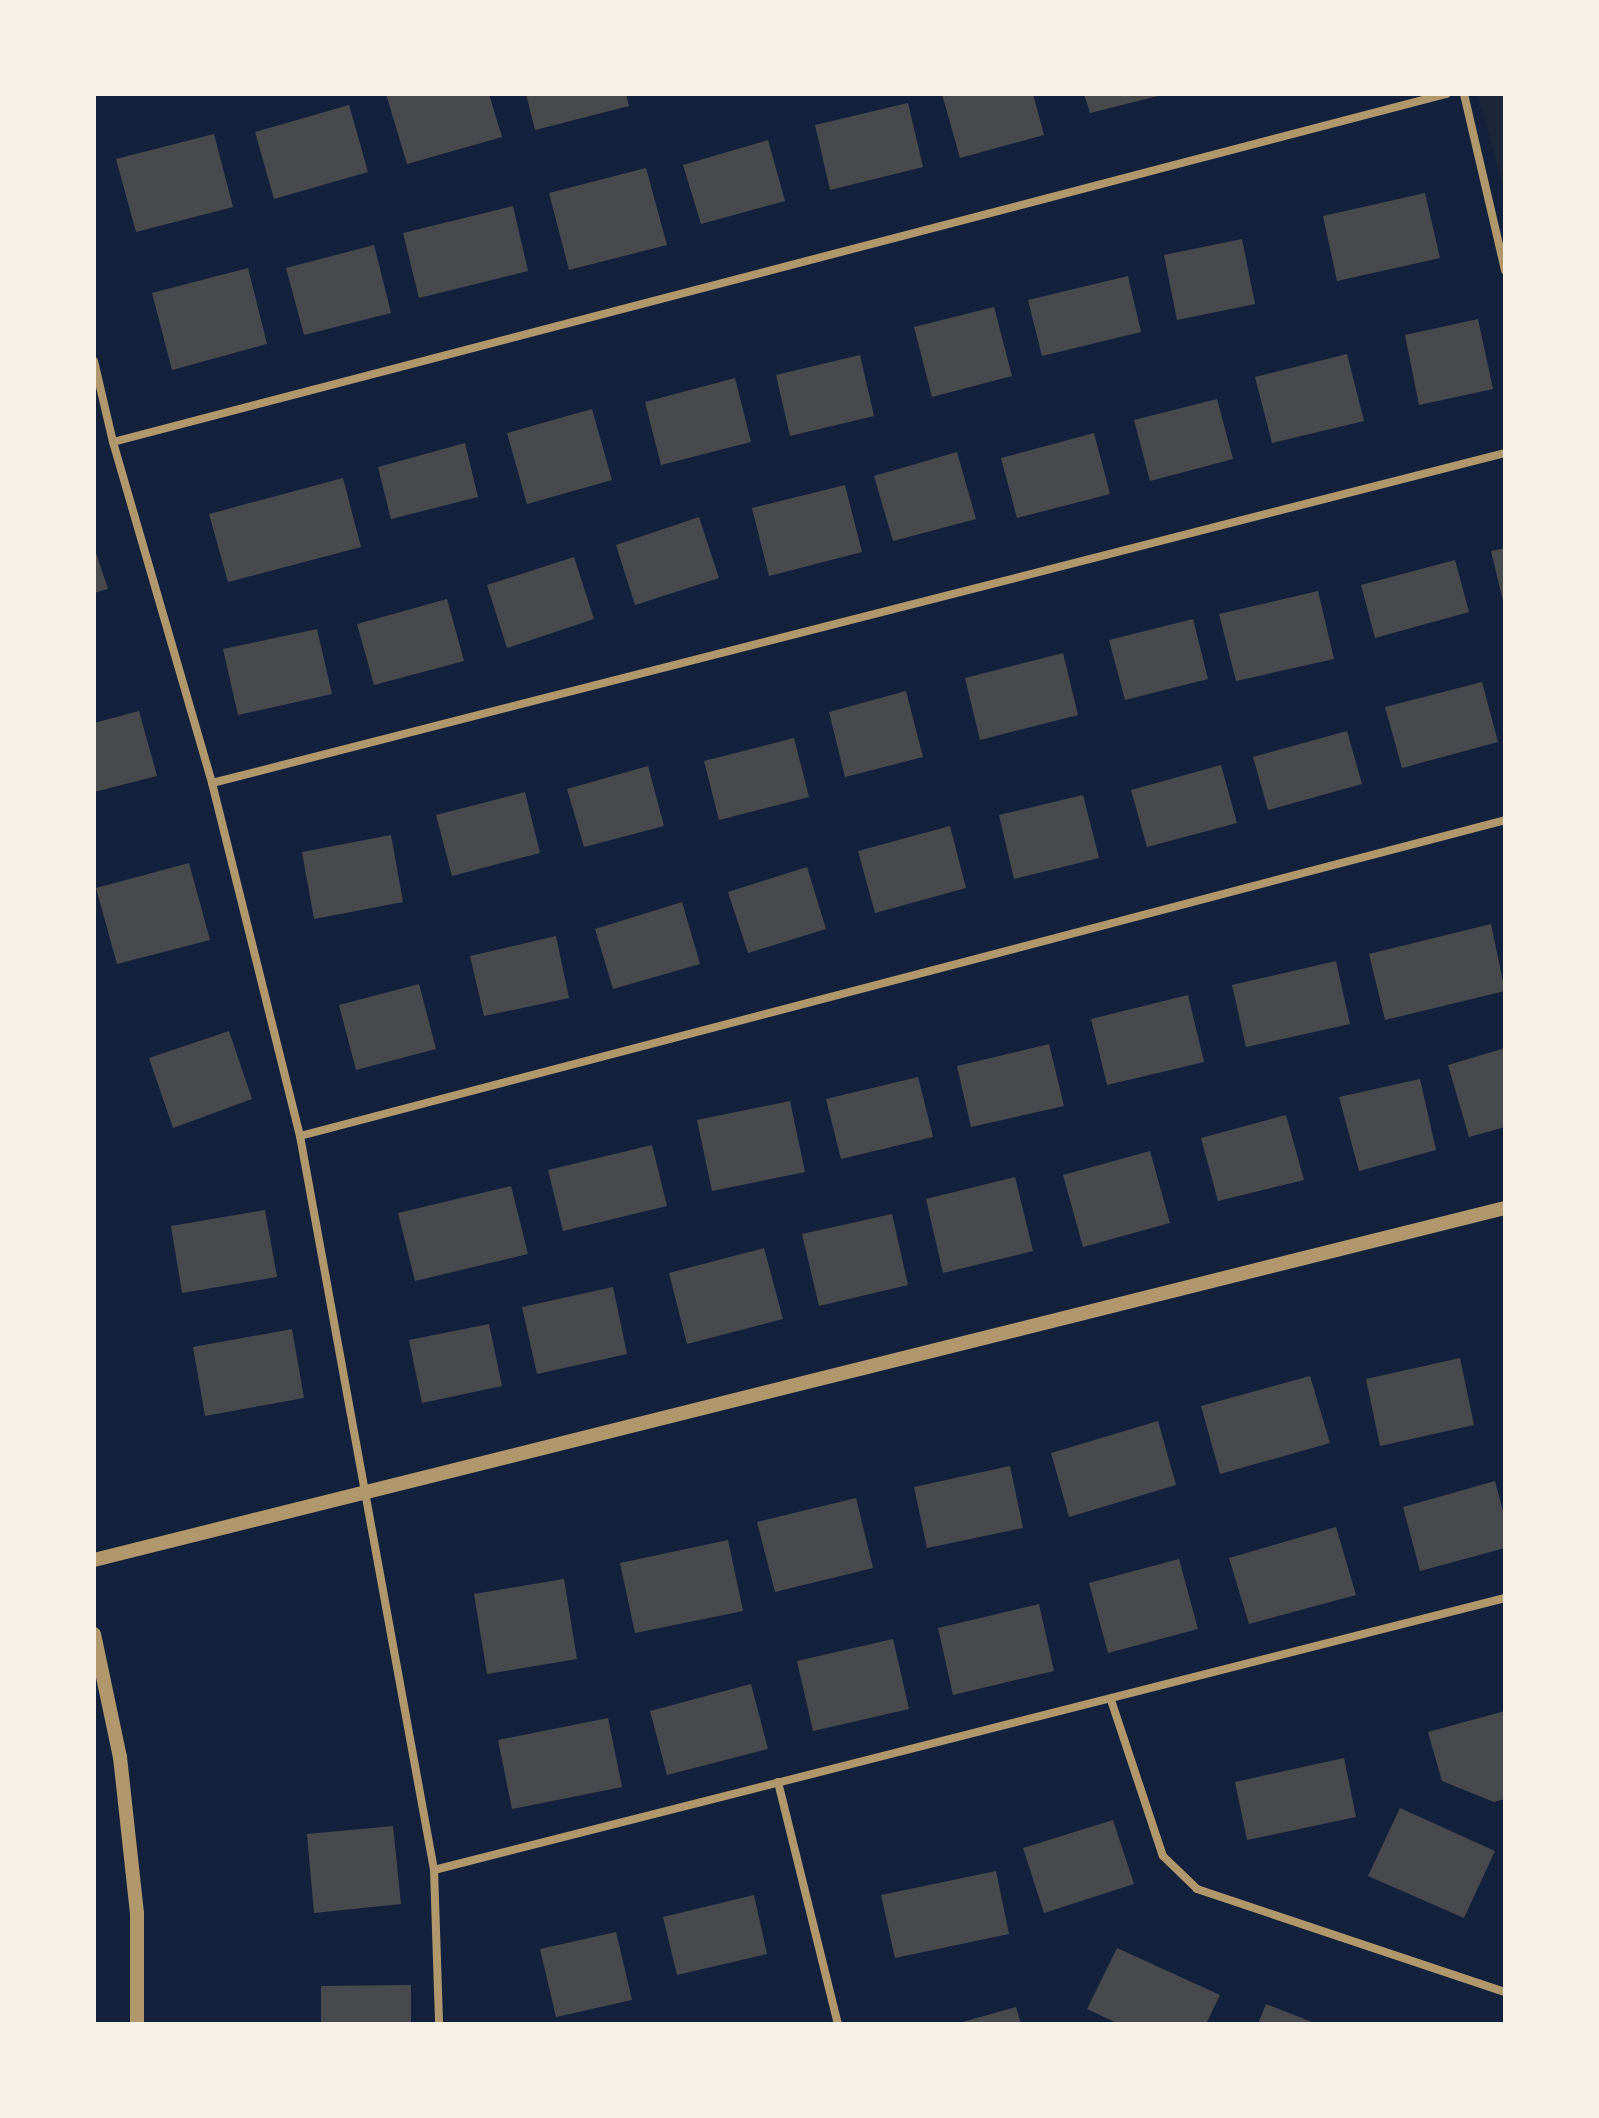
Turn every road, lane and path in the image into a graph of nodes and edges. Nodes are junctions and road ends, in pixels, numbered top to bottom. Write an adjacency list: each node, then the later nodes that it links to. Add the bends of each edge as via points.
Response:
1 (1446, 94): 5 (street)
2 (1464, 94): 3 (street)
3 (1505, 270)
4 (94, 361): 5 (street)
5 (113, 442): 7 (street)
6 (1505, 453): 7 (street)
7 (212, 783): 9 (street)
8 (1505, 820): 9 (street)
9 (300, 1136): 11 (street)
10 (1505, 1208): 11 (street)
11 (367, 1493): 12 (street); 17 (street)
12 (94, 1560)
13 (1505, 1598): 15 (street)
14 (94, 1634): 19 (street, via 120,1757 137,1913)
15 (1111, 1700): 16 (street); 18 (street, via 1163,1856 1197,1889)
16 (778, 1782): 17 (street); 21 (street)
17 (434, 1870): 20 (street)
18 (1505, 1992)
19 (137, 2024)
20 (439, 2024)
21 (838, 2024)

